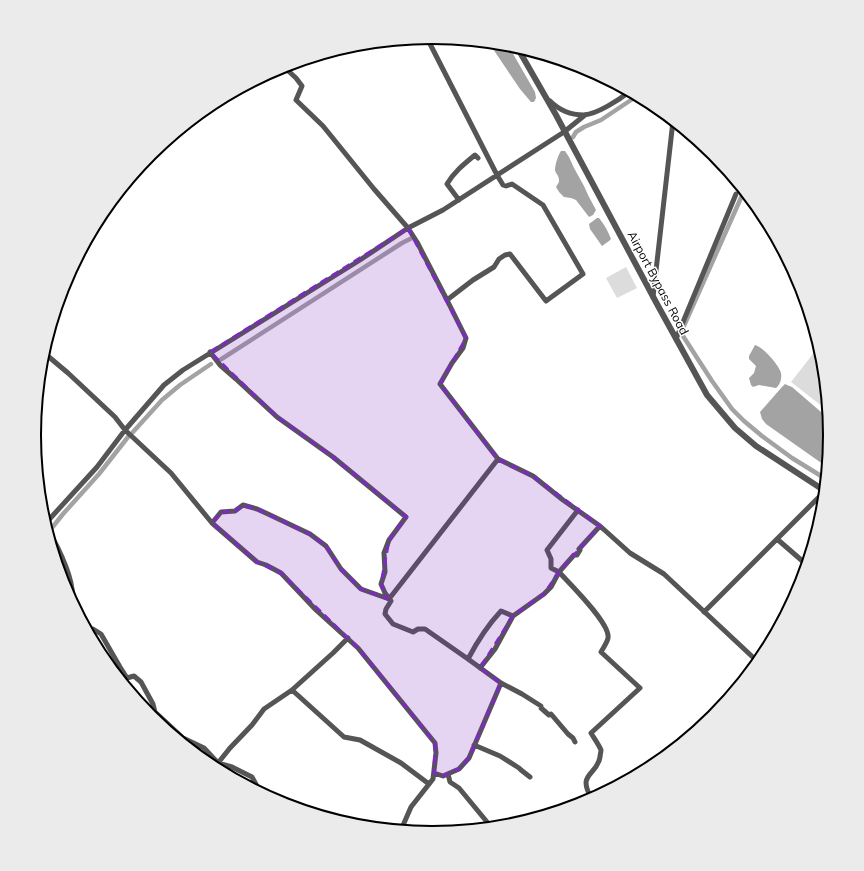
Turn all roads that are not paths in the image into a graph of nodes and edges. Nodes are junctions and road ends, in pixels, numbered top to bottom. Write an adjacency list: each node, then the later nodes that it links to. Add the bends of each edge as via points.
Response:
1 (430, 44): 10 (street)
2 (522, 55): 5 (street, Airport Bypass Road)
3 (289, 71): 13 (street, via 302,86 296,100 323,126)
4 (624, 95): 6 (street, via 600,110)
5 (544, 96): 6 (street, via 566,112); 8 (street, Airport Bypass Road)
6 (585, 115): 8 (street)
7 (672, 127): 14 (street)
8 (565, 132): 10 (street); 14 (street, Airport Bypass Road)
9 (478, 158): 12 (street, via 475,155 464,164 447,184)
10 (497, 175): 12 (street); 15 (street, via 504,186 512,184 543,205 583,274 546,300 510,254 505,255 494,267)
11 (736, 194): 16 (street)
12 (459, 200): 13 (street)
13 (408, 228): 15 (street); 17 (street)
14 (653, 297): 16 (street, Airport Bypass Road)
15 (447, 300): 20 (street, via 466,338 463,348 440,384)
16 (676, 339): 21 (street, Airport Bypass Road, via 707,395 735,428 756,446)
17 (210, 352): 19 (street, via 164,385); 32 (street, via 220,365 277,417 333,457 406,517 389,540 384,552 385,572 381,584)
18 (49, 357): 19 (street, via 115,417)
19 (125, 430): 24 (street, via 97,467); 25 (street, via 171,473)
20 (498, 459): 23 (street, via 533,476); 32 (street)
21 (820, 488)
22 (818, 497): 27 (street)
23 (578, 510): 26 (street); 30 (street, via 547,550 551,568)
24 (50, 518)
25 (212, 523): 32 (street, via 221,512 235,511 243,506 257,509 310,534 326,546 341,569 360,589); 36 (street, via 257,562 281,573 316,610)
26 (600, 526): 30 (street, via 579,548 577,555 574,555); 33 (street, via 630,553 664,574)
27 (777, 539): 29 (street); 33 (street)
28 (60, 556): 31 (street)
29 (802, 561)
30 (559, 572): 34 (street, via 544,594); 52 (street, via 596,614 607,632 608,638 600,652 640,688 591,733 601,751 600,760 587,777 585,784)
31 (73, 590)
32 (389, 599): 38 (street, via 391,601 385,614 393,624 413,632 425,629)
33 (704, 612): 37 (street)
34 (513, 616): 38 (street, via 502,611 481,635); 39 (street, via 495,649)
35 (92, 629): 42 (street, via 101,634 127,678 134,676 141,682)
36 (348, 638): 41 (street); 47 (street, via 435,743)
37 (754, 658)
38 (468, 659): 39 (street)
39 (480, 668): 40 (street)
40 (501, 683): 44 (street, via 551,714); 45 (street)
41 (292, 690): 46 (street, via 264,709); 51 (street, via 344,737 360,740 401,763)
42 (155, 711)
43 (185, 739): 46 (street, via 204,748)
44 (575, 742)
45 (474, 745): 48 (street, via 469,758 458,769); 49 (street, via 500,756)
46 (218, 763): 50 (street, via 252,777)
47 (434, 773): 48 (street, via 443,776); 51 (street)
48 (448, 774): 53 (street, via 450,782 459,788)
49 (530, 777)
50 (256, 784)
51 (429, 784): 54 (street, via 411,807)
52 (589, 794)
53 (487, 822)
54 (404, 826)

